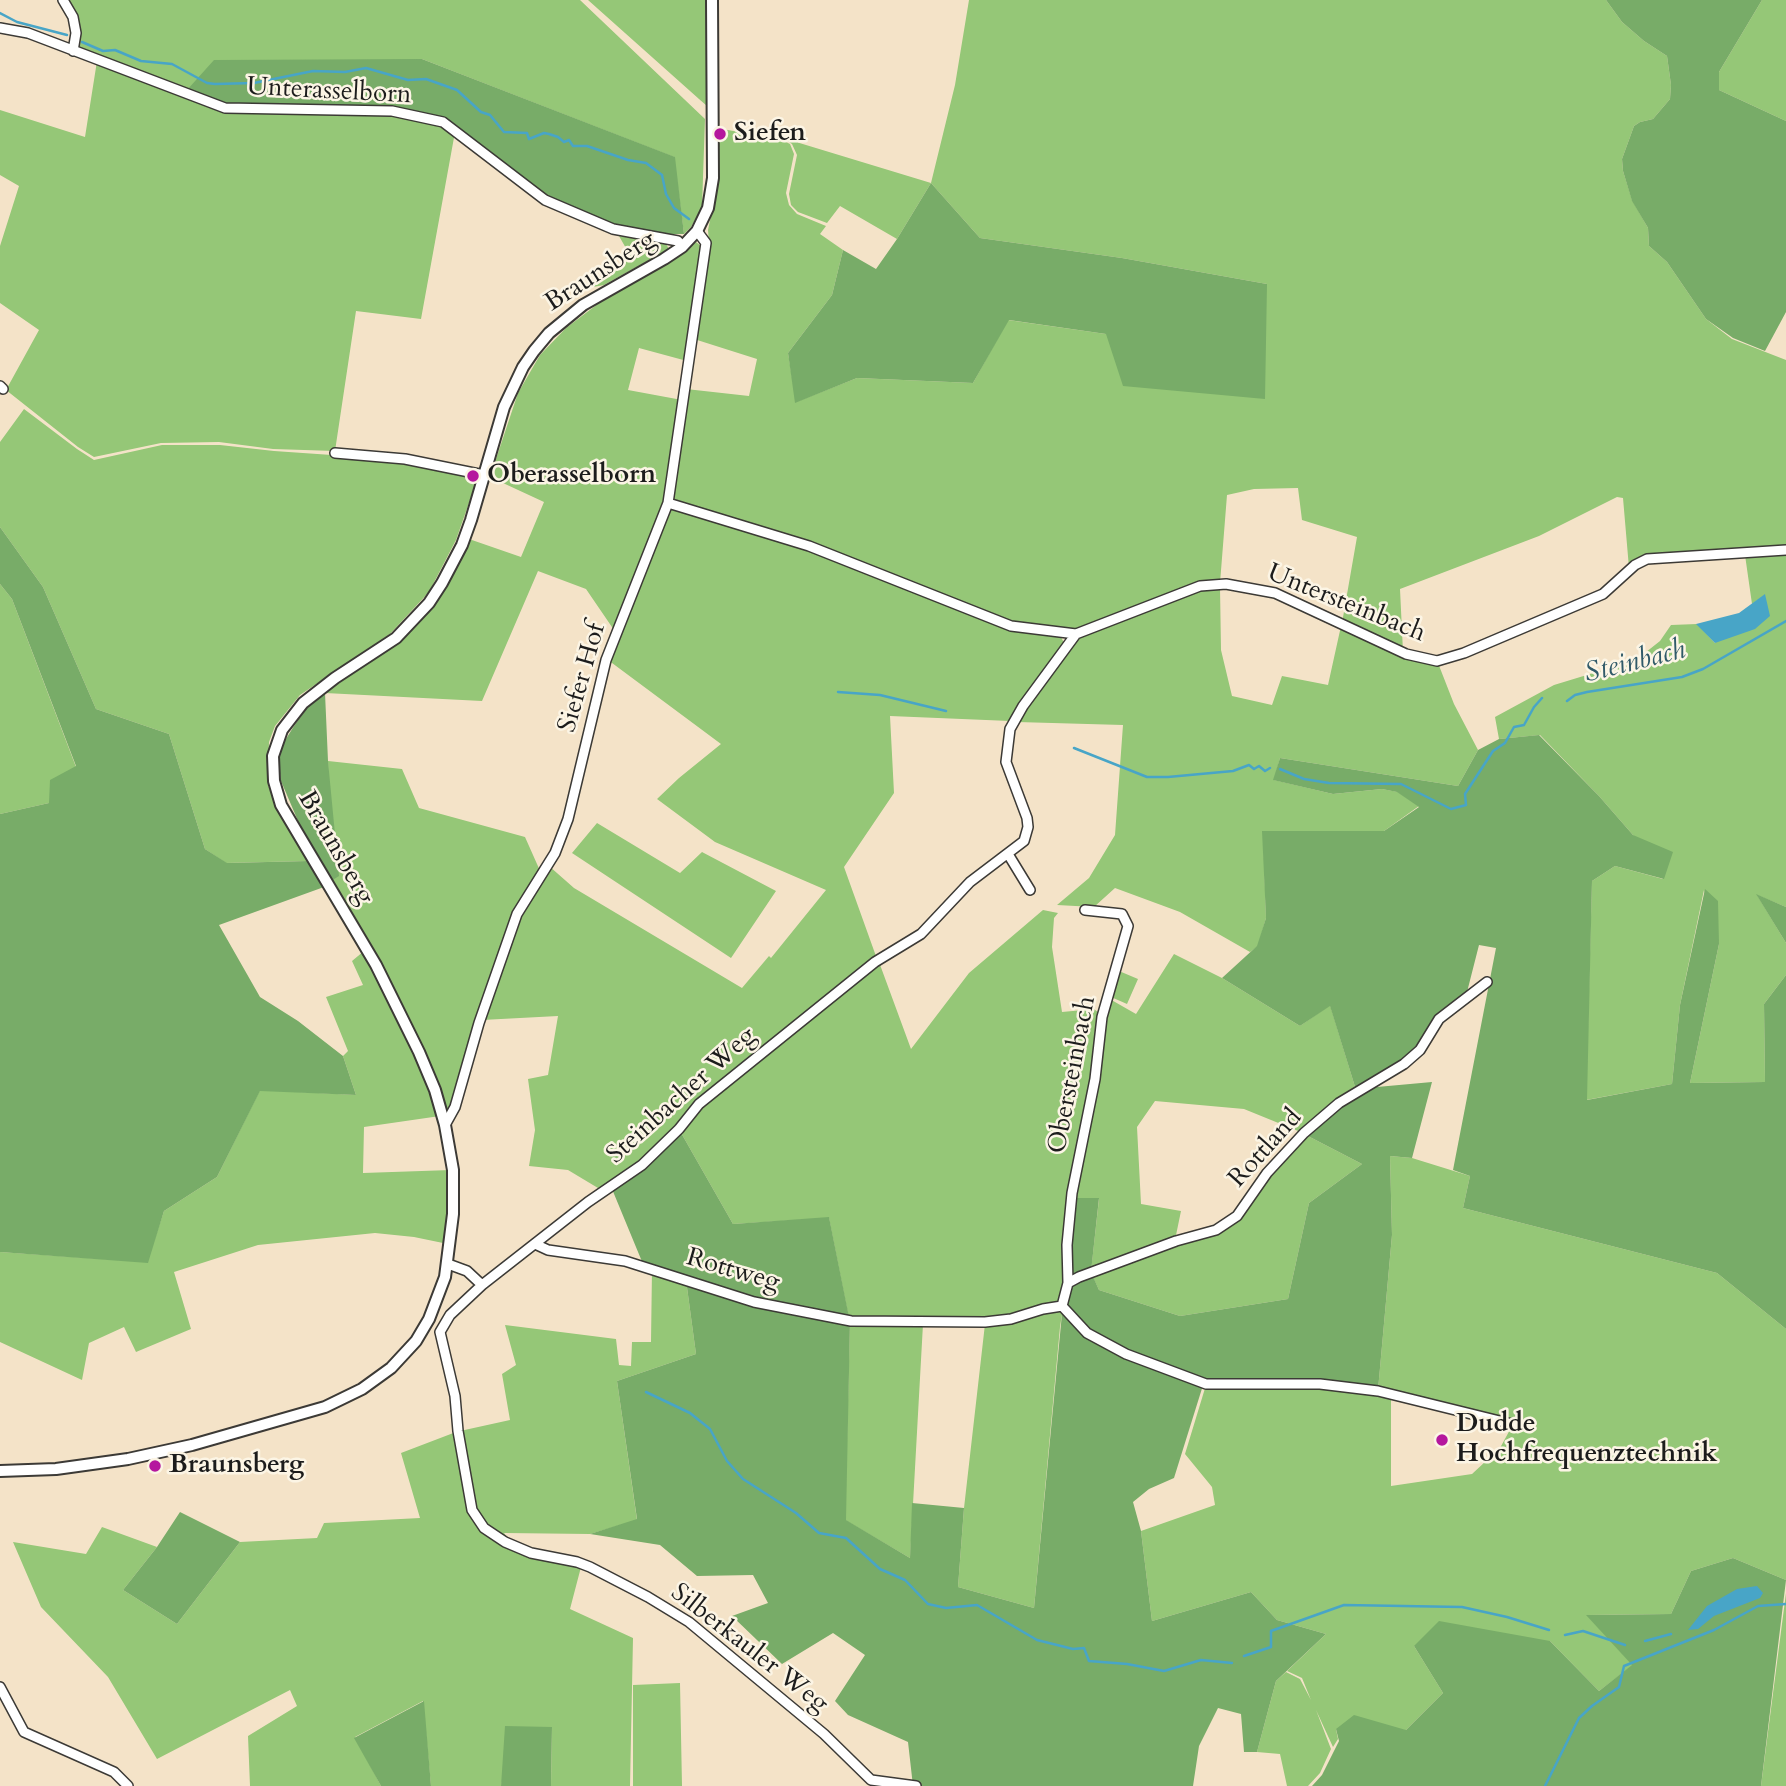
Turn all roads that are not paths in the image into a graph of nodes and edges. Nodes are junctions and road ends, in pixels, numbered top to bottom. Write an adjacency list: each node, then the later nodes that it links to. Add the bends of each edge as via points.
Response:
1 (63, 0): 4 (street, via 74,18)
2 (712, 0): 5 (main road, Braunsberg, via 713,178 708,208)
3 (0, 28): 4 (street, Unterasselborn, via 28,33)
4 (74, 51): 6 (street, Unterasselborn, via 225,108 392,111 443,122 545,200 613,229 678,242)
5 (696, 231): 6 (main road, Braunsberg); 9 (street, Siefer Hof, via 706,243)
6 (682, 247): 8 (main road, Braunsberg, via 595,298 549,333 514,383)
7 (335, 453): 8 (street, via 405,458)
8 (484, 475): 16 (main road, Braunsberg, via 462,545 429,603 396,638 303,703 282,730 273,756 281,805 376,965 419,1052)
9 (668, 503): 11 (street, via 809,546 1011,626); 16 (street, Siefer Hof, via 606,660 568,819 555,853 517,914 455,1107)
10 (1786, 550): 11 (street, Untersteinbach, via 1647,559 1603,594 1437,661 1406,654 1275,593 1226,584 1200,586)
11 (1076, 634): 12 (street, via 1010,729 1006,762 1028,827 1024,841)
12 (1008, 854): 13 (street); 17 (street, Steinbacher Weg, via 970,883 921,934 875,962 699,1104 642,1165)
13 (1030, 890)
14 (1085, 910): 19 (street, Obersteinbach, via 1122,914 1128,926 1102,1017 1072,1194)
15 (1487, 982): 19 (street, Rottland, via 1439,1019 1404,1064 1339,1103 1304,1133 1267,1173 1237,1216 1216,1230)
16 (445, 1125): 18 (main road, Braunsberg, via 453,1170)
17 (535, 1244): 20 (street, Steinbacher Weg); 21 (street, Rottweg, via 643,1266 754,1301 851,1321 985,1322)
18 (447, 1264): 20 (street, via 467,1271); 23 (main road, Braunsberg)
19 (1068, 1283): 21 (street)
20 (482, 1285): 22 (street)
21 (1062, 1306): 24 (street, via 1087,1333 1126,1354 1206,1384 1320,1384 1378,1391)
22 (450, 1315): 23 (street); 28 (street, Silberkauler Weg, via 440,1332 472,1510 484,1528 531,1553 590,1567 648,1597 689,1622 872,1780)
23 (429, 1320): 25 (main road, Braunsberg, via 391,1368 325,1407 128,1459)
24 (1516, 1425)
25 (0, 1471)
26 (0, 1687): 27 (street, via 24,1732 114,1772)
27 (128, 1786)
28 (915, 1786)

